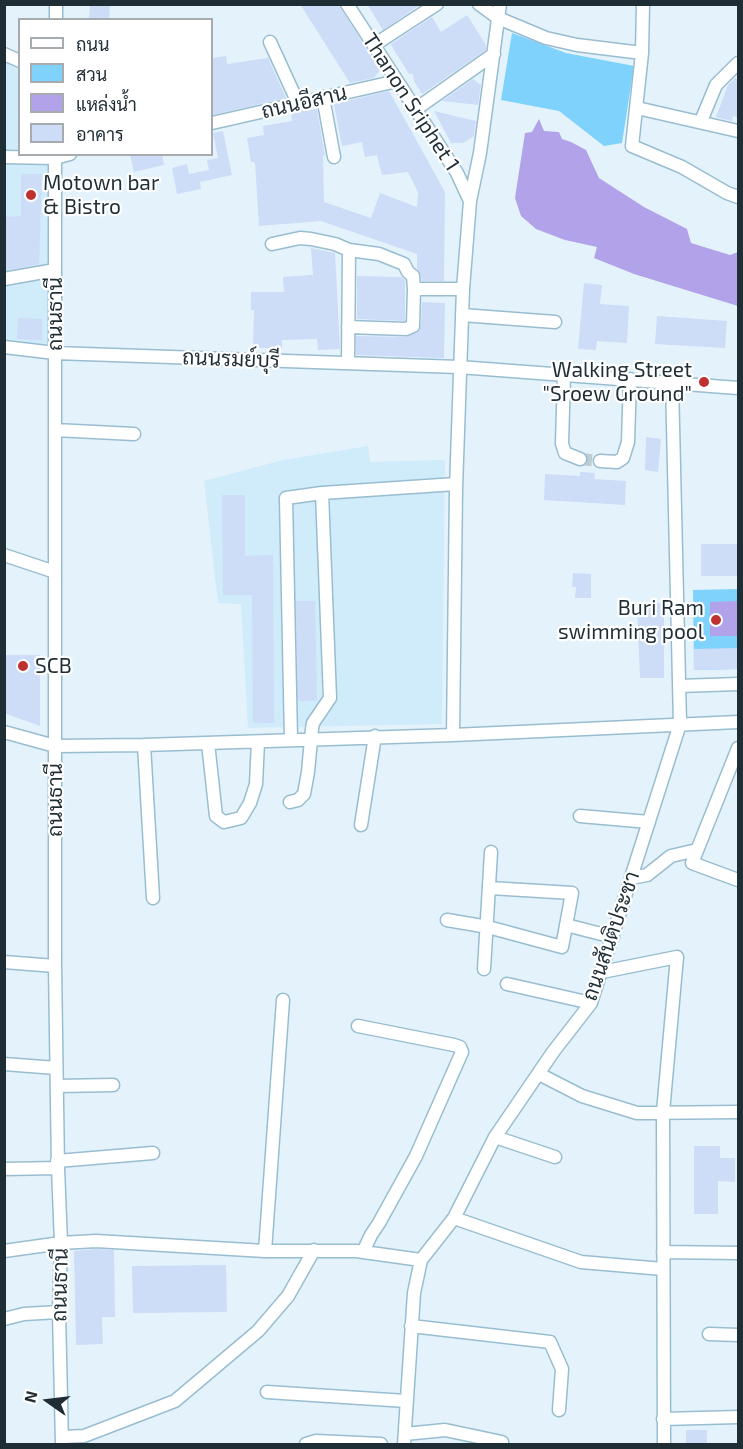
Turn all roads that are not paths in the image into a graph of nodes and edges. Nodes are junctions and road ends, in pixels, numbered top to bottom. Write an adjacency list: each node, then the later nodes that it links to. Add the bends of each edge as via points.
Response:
1 (347, 4): 8 (street, Thanon Sriphet 1)
2 (437, 4): 8 (street)
3 (479, 4): 6 (street)
4 (500, 4): 6 (street)
5 (644, 4): 9 (street)
6 (498, 18): 9 (street, via 556,40); 11 (street)
7 (270, 42): 16 (street)
8 (374, 45): 14 (street, Thanon Sriphet 1)
9 (642, 53): 17 (street)
10 (4, 54): 12 (street)
11 (494, 54): 18 (street); 26 (street)
12 (18, 60)
13 (738, 63): 19 (street, via 716,85)
14 (397, 81): 15 (street, ถนนอีสาน); 18 (street, Thanon Sriphet 1)
15 (323, 98): 16 (street, ถนนอีสาน); 24 (street)
16 (298, 103): 20 (street, ถนนอีสาน)
17 (638, 108): 19 (street); 25 (street, via 632,146)
18 (416, 109): 26 (street, Thanon Sriphet 1)
19 (701, 121): 21 (street)
20 (213, 123)
21 (738, 131)
22 (55, 156): 23 (street); 29 (street, ถนนธานี)
23 (4, 157)
24 (334, 157)
25 (738, 197)
26 (470, 201): 32 (street)
27 (272, 244): 28 (street, via 300,238)
28 (349, 250): 31 (street, via 379,254 404,264 413,276); 35 (street)
29 (55, 270): 30 (street); 37 (street, ถนนธานี)
30 (4, 279)
31 (414, 289): 32 (street); 35 (street, via 413,326)
32 (463, 289): 33 (street)
33 (462, 315): 34 (street); 39 (street)
34 (555, 322)
35 (348, 327): 38 (street)
36 (4, 346): 37 (street, ถนนรมย์บุรี)
37 (55, 353): 38 (street, ถนนรมย์บุรี); 44 (street, ถนนธานี)
38 (348, 363): 39 (street, ถนนรมย์บุรี)
39 (459, 367): 40 (street, ถนนรมย์บุรี); 48 (street)
40 (564, 374): 41 (street, ถนนรมย์บุรี); 46 (street, via 562,444 565,453)
41 (630, 379): 42 (street, ถนนรมย์บุรี); 47 (street, via 628,442 623,458 617,462)
42 (672, 382): 43 (street, ถนนรมย์บุรี); 53 (street, ถนนสันติประชา)
43 (738, 388)
44 (55, 430): 45 (street); 51 (street, ถนนธานี)
45 (134, 434)
46 (580, 459)
47 (600, 461)
48 (456, 484): 49 (street); 57 (street)
49 (322, 493): 59 (street, via 330,698 313,723); 60 (street, via 286,498)
50 (4, 555): 51 (street)
51 (55, 572): 64 (street, ถนนธานี)
52 (738, 684): 53 (street)
53 (679, 686): 55 (street, ถนนสันติประชา)
54 (738, 722): 55 (street)
55 (680, 724): 57 (street); 68 (street, ถนนสันติประชา)
56 (4, 732): 64 (street)
57 (453, 735): 58 (street)
58 (375, 736): 59 (street); 69 (street)
59 (311, 739): 60 (street); 66 (street, via 304,794)
60 (291, 740): 61 (street)
61 (258, 742): 62 (street); 62 (street, via 256,784 250,803 241,818 231,822 216,816)
62 (208, 743): 63 (street)
63 (144, 745): 64 (street); 75 (street)
64 (55, 746): 81 (street, ถนนธานี)
65 (738, 748): 70 (street)
66 (290, 802)
67 (580, 816): 68 (street)
68 (649, 822): 72 (street, ถนนสันติประชา)
69 (361, 825)
70 (697, 850): 72 (street, via 671,856 647,875); 73 (street, via 692,864)
71 (491, 852): 74 (street)
72 (631, 878): 79 (street, ถนนสันติประชา)
73 (738, 880)
74 (490, 888): 77 (street, via 572,893); 78 (street)
75 (153, 898)
76 (447, 920): 78 (street)
77 (566, 925): 78 (street, via 562,947); 79 (street)
78 (488, 927): 82 (street)
79 (613, 937): 83 (street, ถนนสันติประชา)
80 (4, 962): 81 (street)
81 (55, 966): 89 (street, ถนนธานี)
82 (484, 969)
83 (602, 972): 86 (street, ถนนสันติประชา); 93 (street, via 677,957)
84 (507, 984): 86 (street)
85 (283, 1000): 104 (street)
86 (591, 1003): 90 (street, ถนนสันติประชา)
87 (358, 1026): 105 (street, via 454,1044 462,1052 416,1156)
88 (4, 1064): 89 (street)
89 (56, 1068): 92 (street, ถนนธานี)
90 (539, 1074): 93 (street, via 582,1096 637,1113); 95 (street, ถนนสันติประชา)
91 (113, 1085): 92 (street)
92 (57, 1086): 98 (street, ถนนธานี)
93 (663, 1112): 94 (street); 106 (street)
94 (738, 1112)
95 (495, 1137): 97 (street); 100 (street, ถนนสันติประชา)
96 (153, 1153): 98 (street)
97 (555, 1157)
98 (57, 1164): 99 (street); 101 (street, ถนนธานี)
99 (4, 1169)
100 (454, 1218): 108 (street, ถนนสันติประชา); 109 (street, via 581,1262)
101 (61, 1243): 103 (street); 104 (street, via 96,1241); 110 (street, ถนนธานี)
102 (314, 1250): 104 (street); 105 (street); 121 (street, via 288,1296 258,1330 175,1401)
103 (4, 1251)
104 (265, 1251)
105 (363, 1252): 108 (street)
106 (663, 1252): 107 (street); 109 (street)
107 (738, 1253)
108 (421, 1260): 112 (street, ถนนสันติประชา)
109 (663, 1269): 119 (street)
110 (59, 1312): 111 (street); 121 (street, ถนนธานี)
111 (4, 1319)
112 (411, 1326): 116 (street, ถนนสันติประชา); 117 (street, via 550,1342 562,1369)
113 (709, 1334): 114 (street)
114 (738, 1335)
115 (267, 1392): 116 (street)
116 (406, 1401): 120 (street, ถนนสันติประชา)
117 (559, 1410)
118 (738, 1417): 119 (street)
119 (663, 1419): 125 (street)
120 (404, 1439): 122 (street, via 445,1430)
121 (62, 1441)
122 (502, 1442)
123 (306, 1444): 124 (street, via 316,1440)
124 (381, 1444)
125 (663, 1444)

